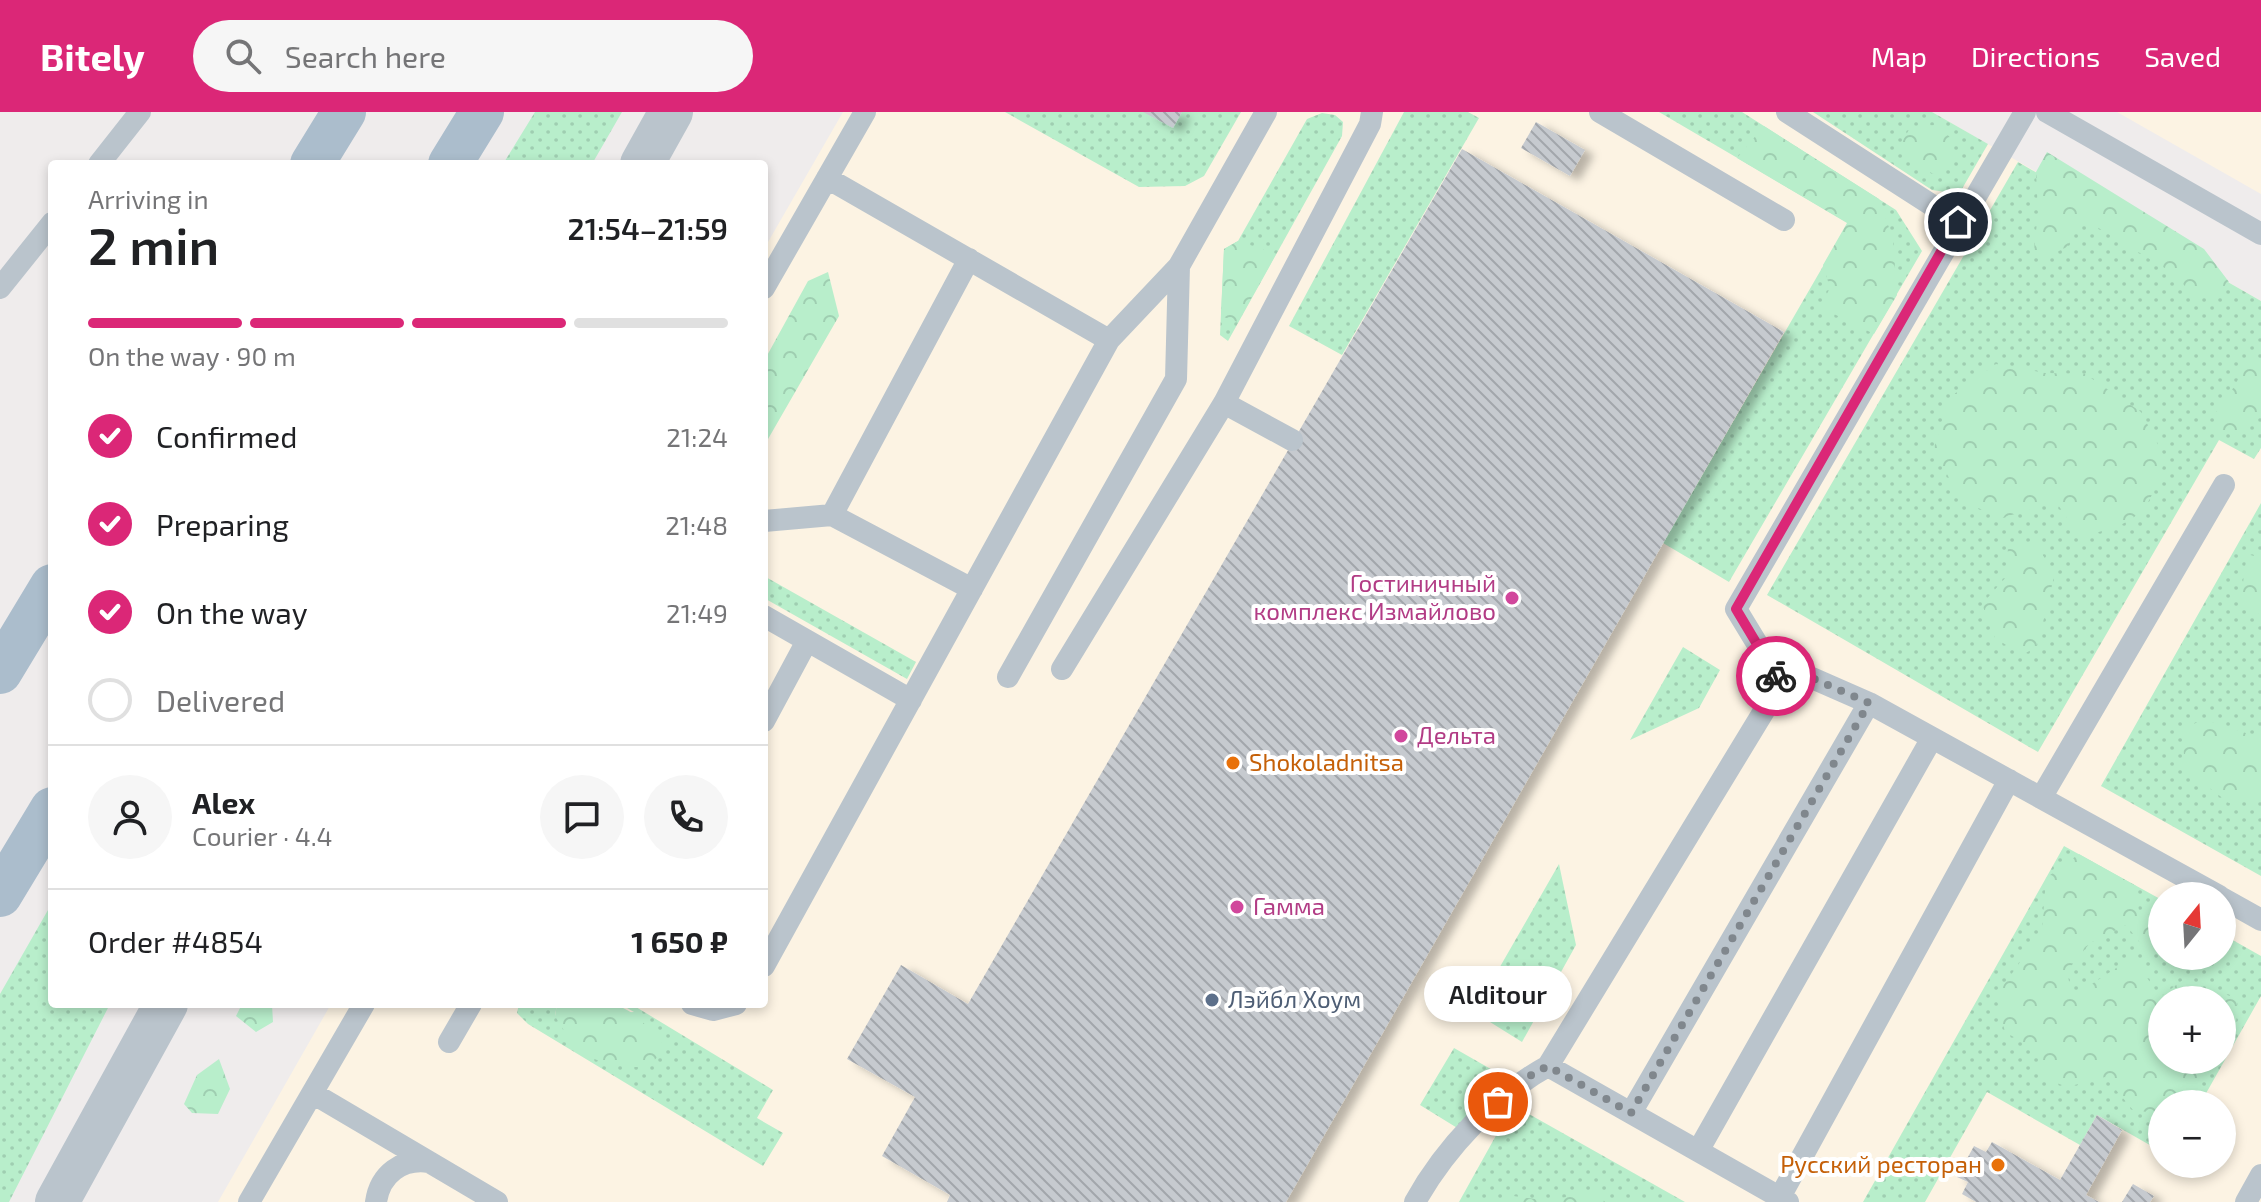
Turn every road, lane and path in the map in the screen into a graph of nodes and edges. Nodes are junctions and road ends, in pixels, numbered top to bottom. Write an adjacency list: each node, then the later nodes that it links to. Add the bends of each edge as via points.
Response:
1 (140, 112): 12 (lane)
2 (344, 112): 13 (main road)
3 (482, 112): 14 (main road)
4 (671, 112): 15 (street)
5 (865, 112): 16 (lane)
6 (1266, 112): 22 (lane)
7 (1372, 112): 26 (lane)
8 (1600, 112): 17 (lane)
9 (1787, 112): 18 (lane)
10 (2025, 112): 18 (lane)
11 (2047, 112): 20 (lane)
12 (102, 160)
13 (314, 160)
14 (452, 160)
15 (644, 160)
16 (827, 178): 21 (lane); 23 (lane)
17 (1784, 220)
18 (1958, 222): 38 (lane, via 1736,609)
19 (48, 228): 24 (lane)
20 (2261, 234)
21 (969, 259): 25 (lane); 29 (lane)
22 (1179, 266): 25 (lane); 37 (lane, via 1176,379)
23 (768, 281)
24 (0, 288)
25 (1109, 340): 31 (lane)
26 (1224, 403): 27 (lane); 35 (lane)
27 (1292, 440)
28 (2224, 485): 44 (lane)
29 (832, 515): 30 (lane); 31 (lane)
30 (768, 521)
31 (972, 589): 39 (lane)
32 (48, 593): 36 (main road)
33 (768, 618): 34 (lane)
34 (807, 641): 39 (lane); 41 (lane)
35 (1062, 669)
36 (0, 672)
37 (1008, 677)
38 (1781, 683): 40 (lane, via 1812,678); 55 (lane)
39 (911, 700): 50 (lane)
40 (1869, 703): 42 (lane); 57 (lane)
41 (768, 714)
42 (1932, 738): 43 (lane); 58 (lane)
43 (2009, 780): 44 (lane); 61 (lane)
44 (2041, 798): 46 (lane)
45 (48, 816): 47 (main road)
46 (2193, 882)
47 (0, 895)
48 (2236, 906): 49 (lane)
49 (2261, 920)
50 (768, 959)
51 (164, 1008): 62 (street)
52 (362, 1008): 56 (lane)
53 (469, 1008): 54 (lane)
54 (449, 1042)
55 (1548, 1066): 57 (lane); 66 (lane, via 1513,1085 1431,1174)
56 (314, 1094): 59 (lane); 63 (lane)
57 (1631, 1113): 58 (lane)
58 (1698, 1151): 61 (lane)
59 (429, 1162): 64 (lane, via 391,1171); 65 (lane)
60 (2261, 1175): 67 (lane)
61 (1784, 1200)
62 (57, 1202)
63 (249, 1202)
64 (376, 1202)
65 (497, 1202)
66 (1415, 1202)
67 (2246, 1202)

